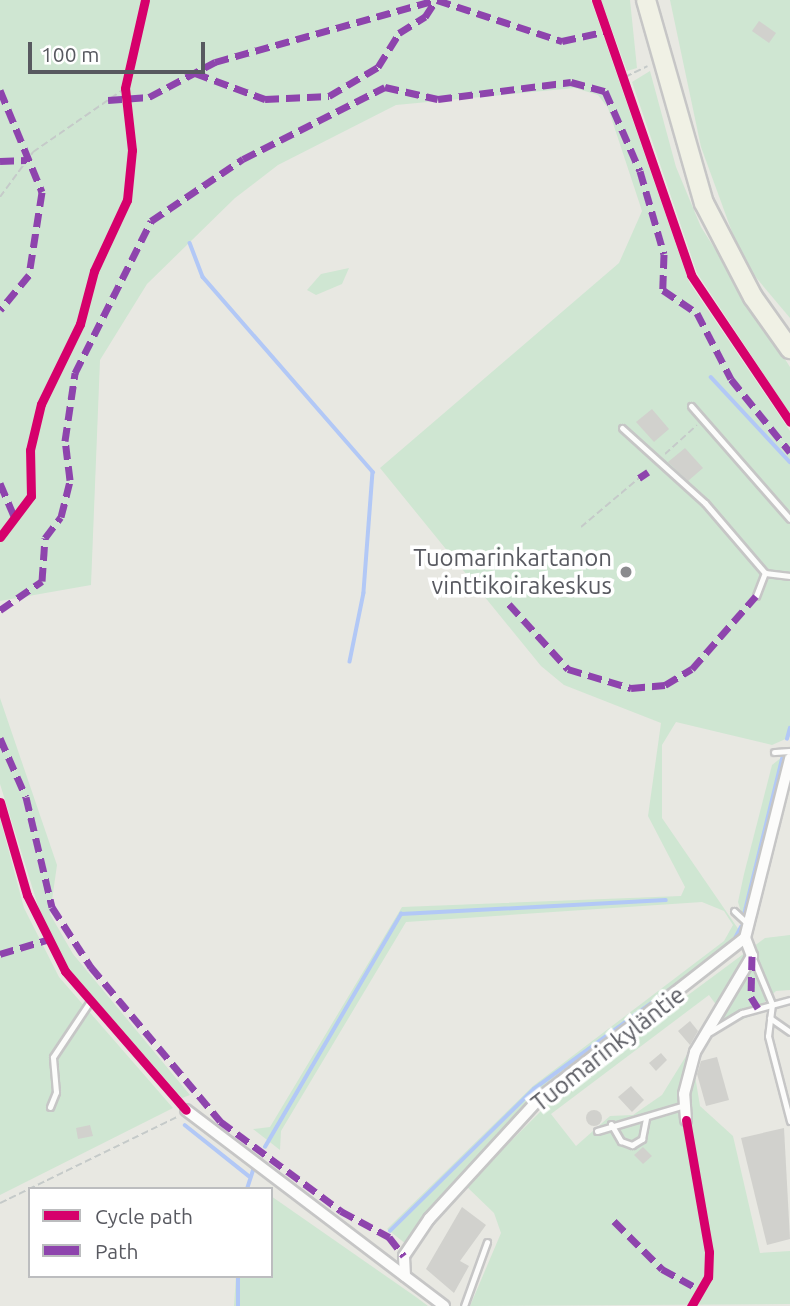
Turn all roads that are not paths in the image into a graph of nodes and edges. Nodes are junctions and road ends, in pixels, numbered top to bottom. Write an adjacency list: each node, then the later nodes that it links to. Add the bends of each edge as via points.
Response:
1 (646, 0): 3 (main road)
2 (657, 0): 3 (main road)
3 (655, 60): 4 (main road, via 704,203 753,297)
4 (790, 349)
5 (691, 406): 7 (lane)
6 (622, 428): 8 (lane, via 659,460)
7 (790, 519)
8 (765, 573): 9 (lane); 10 (lane)
9 (790, 576)
10 (756, 596)
11 (790, 751): 12 (lane)
12 (774, 752)
13 (790, 759): 15 (street, Tuomarinkyläntie)
14 (733, 911): 15 (lane)
15 (750, 927): 16 (street, Tuomarinkyläntie)
16 (745, 938): 17 (street); 33 (street, Tuomarinkyläntie, via 540,1098 429,1219 404,1256)
17 (752, 957): 20 (lane); 23 (street)
18 (790, 1000): 20 (lane)
19 (89, 1003): 25 (lane, via 53,1057 56,1092)
20 (772, 1004): 21 (lane); 23 (lane, via 741,1013)
21 (771, 1018): 22 (lane); 29 (lane, via 768,1036)
22 (790, 1032)
23 (704, 1037): 24 (street)
24 (685, 1105): 27 (lane); 28 (street)
25 (50, 1107)
26 (186, 1110): 33 (street)
27 (646, 1118): 30 (lane); 30 (lane, via 642,1139 632,1145 621,1141)
28 (686, 1120)
29 (790, 1121)
30 (611, 1124): 31 (lane)
31 (597, 1131)
32 (487, 1242): 35 (lane)
33 (405, 1276): 34 (street)
34 (444, 1306)
35 (464, 1306)

